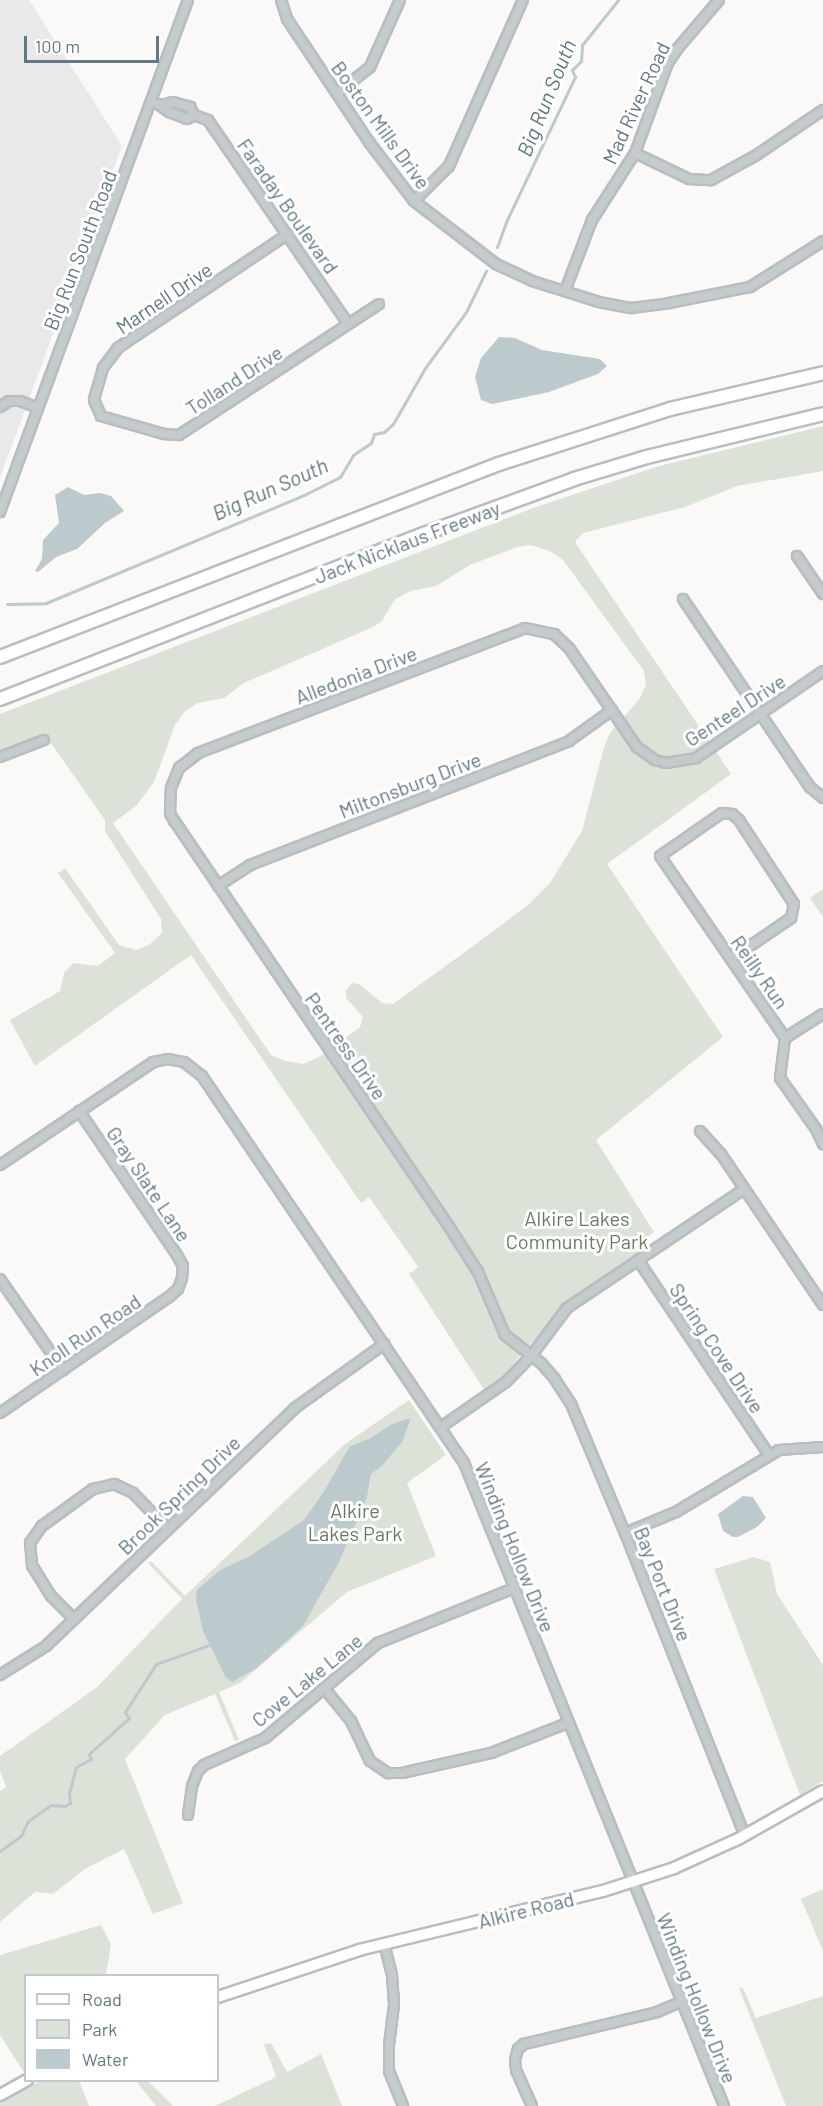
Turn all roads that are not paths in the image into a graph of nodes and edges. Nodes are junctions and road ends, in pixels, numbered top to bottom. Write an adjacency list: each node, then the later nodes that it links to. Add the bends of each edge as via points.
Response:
1 (188, 0): 7 (street, Big Run South Road)
2 (281, 0): 6 (street, Boston Mills Drive, via 284,13)
3 (400, 0): 6 (street, via 370,67)
4 (523, 0): 10 (street, via 449,166)
5 (719, 0): 9 (street, Mad River Road, via 668,63)
6 (337, 93): 10 (street, Boston Mills Drive)
7 (157, 104): 11 (street, Faraday Boulevard, via 173,102 190,107 194,115 208,120); 18 (street, Big Run South Road)
8 (823, 110): 9 (street, via 711,180 689,179)
9 (635, 153): 13 (street, Mad River Road, via 592,220)
10 (414, 201): 13 (street, Boston Mills Drive, via 496,264)
11 (288, 234): 15 (street, Faraday Boulevard); 19 (street, Marnell Drive, via 118,348 103,368 94,400)
12 (823, 241): 13 (street, Boston Mills Drive, via 763,282 736,291 631,308)
13 (565, 291)
14 (379, 304): 15 (street, Tolland Drive)
15 (348, 324): 19 (street, Tolland Drive, via 179,435 105,419)
16 (823, 373): 26 (highway, Jack Nicklaus Freeway, via 670,409 499,464)
17 (0, 407): 18 (street, via 20,400)
18 (38, 408): 21 (street, Big Run South Road)
19 (98, 412)
20 (823, 414): 28 (highway, Jack Nicklaus Freeway, via 574,479)
21 (0, 512)
22 (797, 556): 23 (street)
23 (823, 594)
24 (683, 599): 30 (street)
25 (525, 628): 29 (street, Genteel Drive, via 554,634 569,648); 32 (street, Alledonia Drive)
26 (0, 657)
27 (823, 671): 30 (street, Genteel Drive)
28 (0, 699)
29 (612, 710): 30 (street, Genteel Drive, via 637,747 666,763 696,758); 35 (street, Miltonsburg Drive, via 569,741 250,865)
30 (760, 714): 34 (street, via 810,787)
31 (44, 740): 33 (street)
32 (198, 753): 35 (street, Pentress Drive, via 178,768 171,788 170,813)
33 (0, 757)
34 (823, 798)
35 (218, 886): 49 (street, Pentress Drive, via 478,1272 506,1335)
36 (730, 959): 36 (street, Reilly Run, via 660,856 722,813 739,820 794,904 791,918); 38 (street, Reilly Run)
37 (823, 1014): 38 (street)
38 (785, 1038): 41 (street, Reilly Run, via 780,1078)
39 (79, 1111): 42 (street); 45 (street, Gray Slate Lane, via 177,1255 183,1266); 48 (street, Winding Hollow Drive, via 160,1059 176,1059 191,1065)
40 (700, 1131): 43 (street)
41 (823, 1144)
42 (0, 1165)
43 (744, 1189): 44 (street); 47 (street)
44 (638, 1260): 49 (street, via 567,1308); 54 (street, Spring Cove Drive)
45 (182, 1278): 50 (street, Knoll Run Road, via 169,1297)
46 (0, 1279): 50 (street)
47 (823, 1305)
48 (384, 1344): 52 (street, Winding Hollow Drive); 55 (street, Brook Spring Drive, via 295,1408)
49 (531, 1356): 52 (street, via 506,1382); 56 (street, Bay Port Drive, via 555,1378 571,1404)
50 (63, 1370): 51 (street, Knoll Run Road)
51 (0, 1413)
52 (441, 1426): 57 (street, Winding Hollow Drive, via 464,1463)
53 (823, 1447): 54 (street, via 791,1447)
54 (769, 1455): 56 (street, via 676,1512)
55 (168, 1529): 58 (street, Brook Spring Drive); 58 (street, via 128,1489 106,1484 42,1526 29,1550 32,1564 40,1580)
56 (625, 1533): 64 (street, Bay Port Drive)
57 (514, 1588): 60 (street, Cove Lake Lane, via 378,1643); 61 (street, Winding Hollow Drive)
58 (74, 1619): 59 (street, Brook Spring Drive, via 46,1646)
59 (0, 1675)
60 (324, 1688): 61 (street, via 351,1721 370,1761 388,1773 491,1753); 63 (street, Cove Lake Lane, via 265,1738 204,1765 192,1786)
61 (568, 1723): 65 (street, Winding Hollow Drive)
62 (823, 1791): 64 (main road, Alkire Road)
63 (188, 1815)
64 (745, 1836): 65 (main road, Alkire Road, via 674,1868)
65 (632, 1881): 66 (main road, Alkire Road); 68 (street, Winding Hollow Drive)
66 (384, 1943): 67 (main road, Alkire Road); 71 (street, via 394,2006 389,2071)
67 (219, 1997)
68 (681, 2002): 72 (street, via 636,2018 531,2041 518,2049 516,2070); 73 (street, Winding Hollow Drive)
69 (24, 2082): 70 (main road)
70 (0, 2095)
71 (403, 2106)
72 (532, 2106)
73 (724, 2106)

